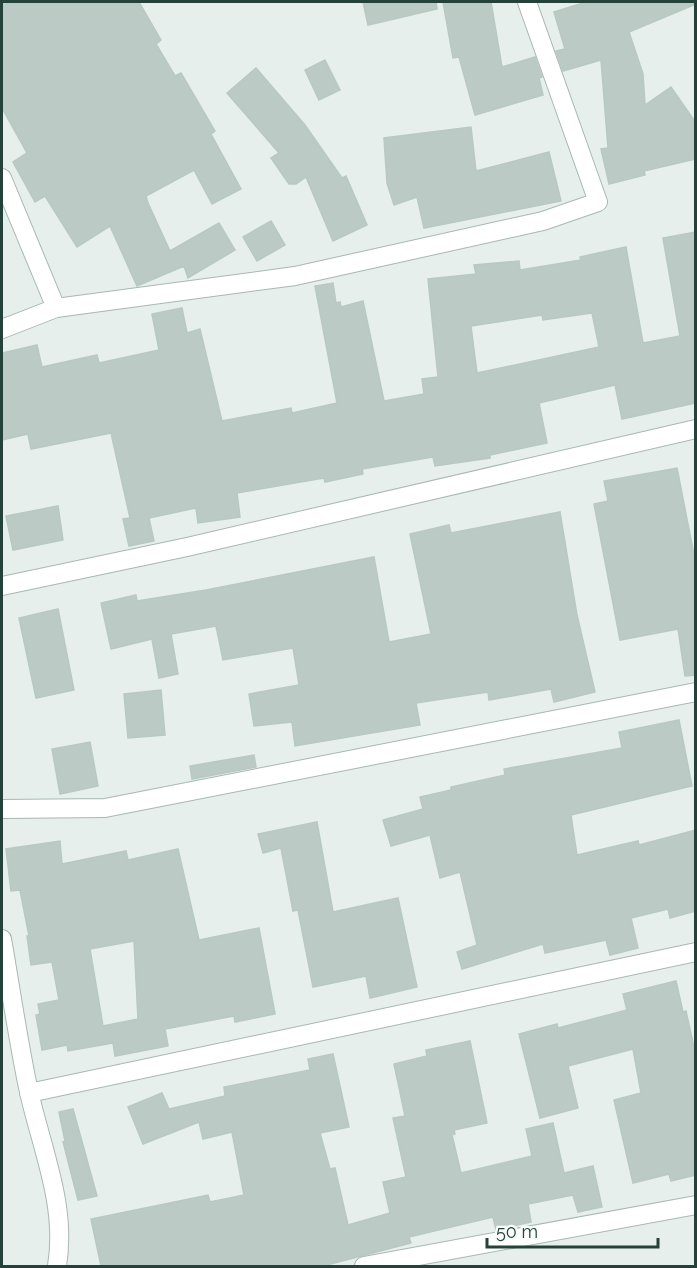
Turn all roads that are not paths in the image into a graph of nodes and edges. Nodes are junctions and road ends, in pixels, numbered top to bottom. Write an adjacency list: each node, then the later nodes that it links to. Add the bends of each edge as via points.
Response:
1 (527, 2): 3 (street, via 598,202 543,221 295,276)
2 (2, 178): 3 (street)
3 (56, 308): 4 (street)
4 (2, 329)
5 (696, 429): 6 (street)
6 (2, 586)
7 (696, 692): 8 (street, via 105,808)
8 (2, 808)
9 (2, 939): 11 (street)
10 (696, 952): 11 (street)
11 (29, 1092): 13 (street, via 56,1191 60,1249)
12 (696, 1205): 14 (street)
13 (57, 1266)
14 (364, 1266)

